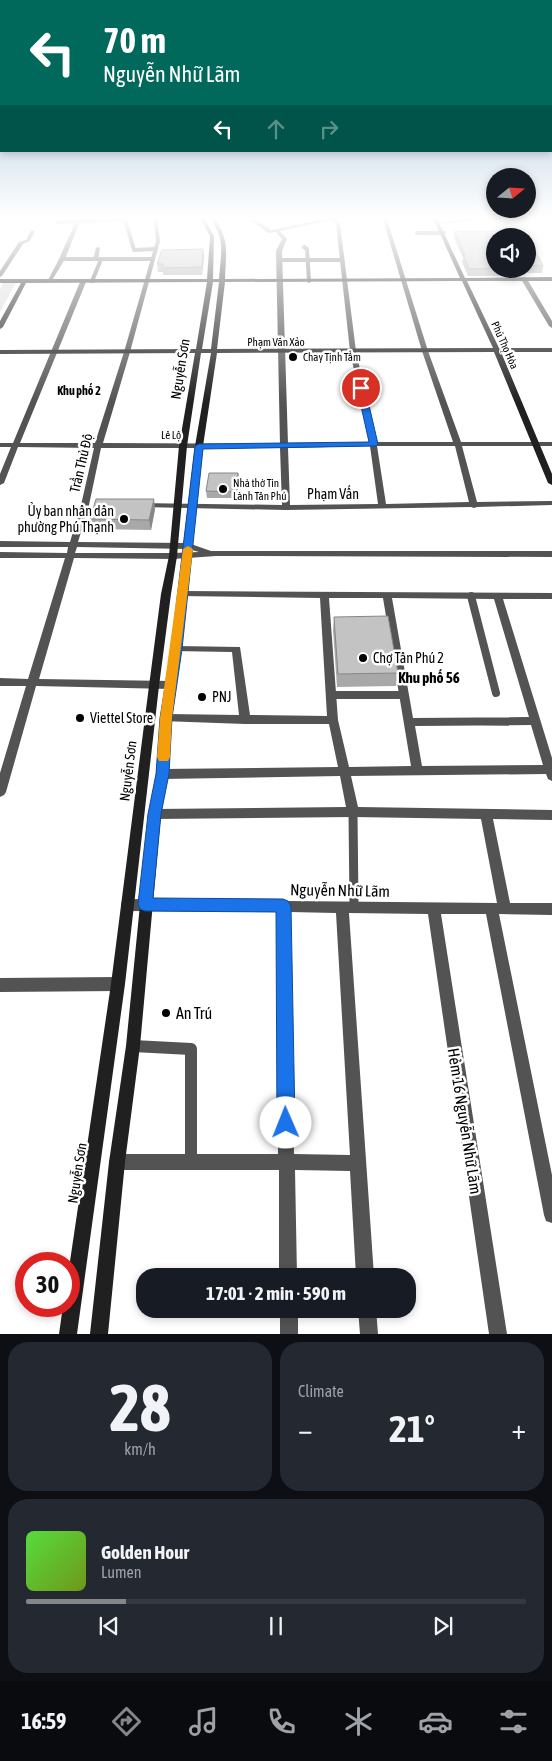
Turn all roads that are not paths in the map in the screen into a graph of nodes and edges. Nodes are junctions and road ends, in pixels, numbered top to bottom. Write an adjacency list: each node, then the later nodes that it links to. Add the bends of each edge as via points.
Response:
1 (51, 278): 10 (street)
2 (93, 278): 16 (lane)
3 (404, 279): 4 (street); 7 (street); 21 (street)
4 (464, 279): 5 (street); 22 (street, Phú Thọ Hòa)
5 (524, 279): 6 (street); 17 (street)
6 (552, 279)
7 (344, 280): 14 (street); 20 (street)
8 (0, 281): 9 (street)
9 (24, 281): 10 (street); 18 (street)
10 (49, 281): 15 (street)
11 (147, 281): 12 (street); 16 (street); 25 (street, Trần Thủ Độ)
12 (216, 281): 13 (street); 26 (street, Nguyễn Sơn); 27 (street, Nguyễn Sơn)
13 (279, 281): 14 (street); 28 (street)
14 (309, 281)
15 (83, 282): 16 (street); 24 (street)
16 (92, 282)
17 (552, 326)
18 (0, 327)
19 (552, 350): 22 (street, Phạm Văn Xảo)
20 (353, 351): 21 (street, Phạm Văn Xảo); 28 (street, Phạm Văn Xảo); 29 (street)
21 (425, 351): 22 (street, Phạm Văn Xảo); 33 (street)
22 (497, 351): 34 (street, Phú Thọ Hòa)
23 (0, 352): 24 (street, Phạm Văn Xảo)
24 (56, 352): 25 (street, Phạm Văn Xảo); 32 (street)
25 (127, 352): 26 (street, Phạm Văn Xảo); 35 (street, Trần Thủ Độ)
26 (197, 352): 27 (street, Phạm Văn Xảo); 36 (street, Nguyễn Sơn)
27 (214, 352): 28 (street, Phạm Văn Xảo); 37 (street, Nguyễn Sơn)
28 (282, 352): 38 (street)
29 (373, 444): 33 (street, Lê Lộ); 38 (street, Lê Lộ); 48 (street)
30 (552, 444): 34 (street, Lê Lộ)
31 (0, 445): 32 (street, Lê Lộ)
32 (16, 445): 35 (street, Lê Lộ); 39 (street)
33 (458, 445): 34 (street, Lê Lộ); 47 (street)
34 (536, 445): 40 (street, Phú Thọ Hòa)
35 (98, 446): 36 (street, Lê Lộ); 43 (street, Trần Thủ Độ)
36 (183, 446): 37 (street, Lê Lộ); 46 (street, Nguyễn Sơn)
37 (199, 446): 38 (street, Lê Lộ); 42 (street, Nguyễn Sơn)
38 (283, 446): 49 (street)
39 (0, 483)
40 (552, 483)
41 (552, 503): 47 (street, Phạm Vấn)
42 (193, 504): 46 (street, Phạm Vấn); 49 (street, Phạm Vấn); 53 (street, Nguyễn Sơn)
43 (85, 505): 44 (street); 51 (street, Trần Thủ Độ)
44 (94, 505)
45 (131, 505): 46 (street, Phạm Vấn)
46 (178, 505): 52 (street, Nguyễn Sơn)
47 (474, 506): 48 (street, Phạm Vấn)
48 (383, 507): 49 (street, Phạm Vấn)
49 (286, 508)
50 (0, 544): 51 (street)
51 (74, 544): 52 (street); 56 (street, Trần Thủ Độ)
52 (173, 551): 53 (street); 56 (street); 67 (street, Nguyễn Sơn)
53 (188, 551): 54 (street); 57 (street, Nguyễn Sơn)
54 (552, 554)
55 (0, 555): 56 (street)
56 (70, 555): 65 (street, Trần Thủ Độ)
57 (183, 594): 58 (street); 63 (street, Nguyễn Sơn)
58 (324, 595): 59 (street); 69 (street)
59 (387, 595): 60 (street); 70 (street)
60 (471, 596): 61 (street); 68 (lane)
61 (498, 596): 62 (street); 74 (street)
62 (552, 596)
63 (176, 649): 66 (street, Nguyễn Sơn); 72 (street, via 237,649)
64 (0, 682): 65 (street)
65 (32, 683): 67 (street); 80 (street, Trần Thủ Độ)
66 (171, 685): 67 (street); 71 (street, Nguyễn Sơn)
67 (154, 686): 86 (street, Nguyễn Sơn)
68 (496, 693)
69 (331, 695): 70 (lane); 73 (street)
70 (404, 695): 75 (street)
71 (166, 718): 72 (street); 79 (street, Nguyễn Sơn)
72 (245, 720): 73 (street)
73 (333, 720): 77 (street)
74 (536, 721): 75 (street); 78 (street)
75 (410, 722): 76 (street)
76 (417, 770): 77 (street); 78 (street)
77 (345, 771): 79 (street); 81 (street)
78 (551, 772)
79 (162, 774): 82 (street, Nguyễn Sơn)
80 (0, 792)
81 (353, 812): 82 (street); 83 (street); 88 (lane)
82 (155, 814): 85 (street, Nguyễn Sơn)
83 (486, 814): 84 (street); 90 (street)
84 (552, 815)
85 (145, 904): 86 (street, Nguyễn Nhữ Lãm); 87 (street, Nguyễn Nhữ Lãm); 94 (street, Nguyễn Sơn)
86 (127, 905): 92 (street, Nguyễn Sơn)
87 (283, 906): 88 (street, Nguyễn Nhữ Lãm); 97 (street)
88 (348, 906): 89 (street, Nguyễn Nhữ Lãm); 98 (street)
89 (433, 908): 90 (street, Nguyễn Nhữ Lãm); 108 (street, Hẻm 16 Nguyễn Nhữ Lãm)
90 (498, 908): 91 (street, Nguyễn Nhữ Lãm); 99 (street)
91 (552, 909)
92 (118, 984): 93 (street); 104 (street, Nguyễn Sơn)
93 (0, 985)
94 (133, 1046): 95 (lane, via 191,1049); 96 (street, Nguyễn Sơn)
95 (191, 1160): 96 (street); 97 (street)
96 (117, 1162): 105 (street, Nguyễn Sơn)
97 (287, 1162): 98 (street); 100 (street)
98 (358, 1163): 101 (street)
99 (552, 1215)
100 (288, 1268)
101 (365, 1268)
102 (289, 1318): 106 (street)
103 (367, 1318): 107 (street)
104 (68, 1334)
105 (98, 1334)
106 (289, 1334)
107 (368, 1334)
108 (498, 1334)

